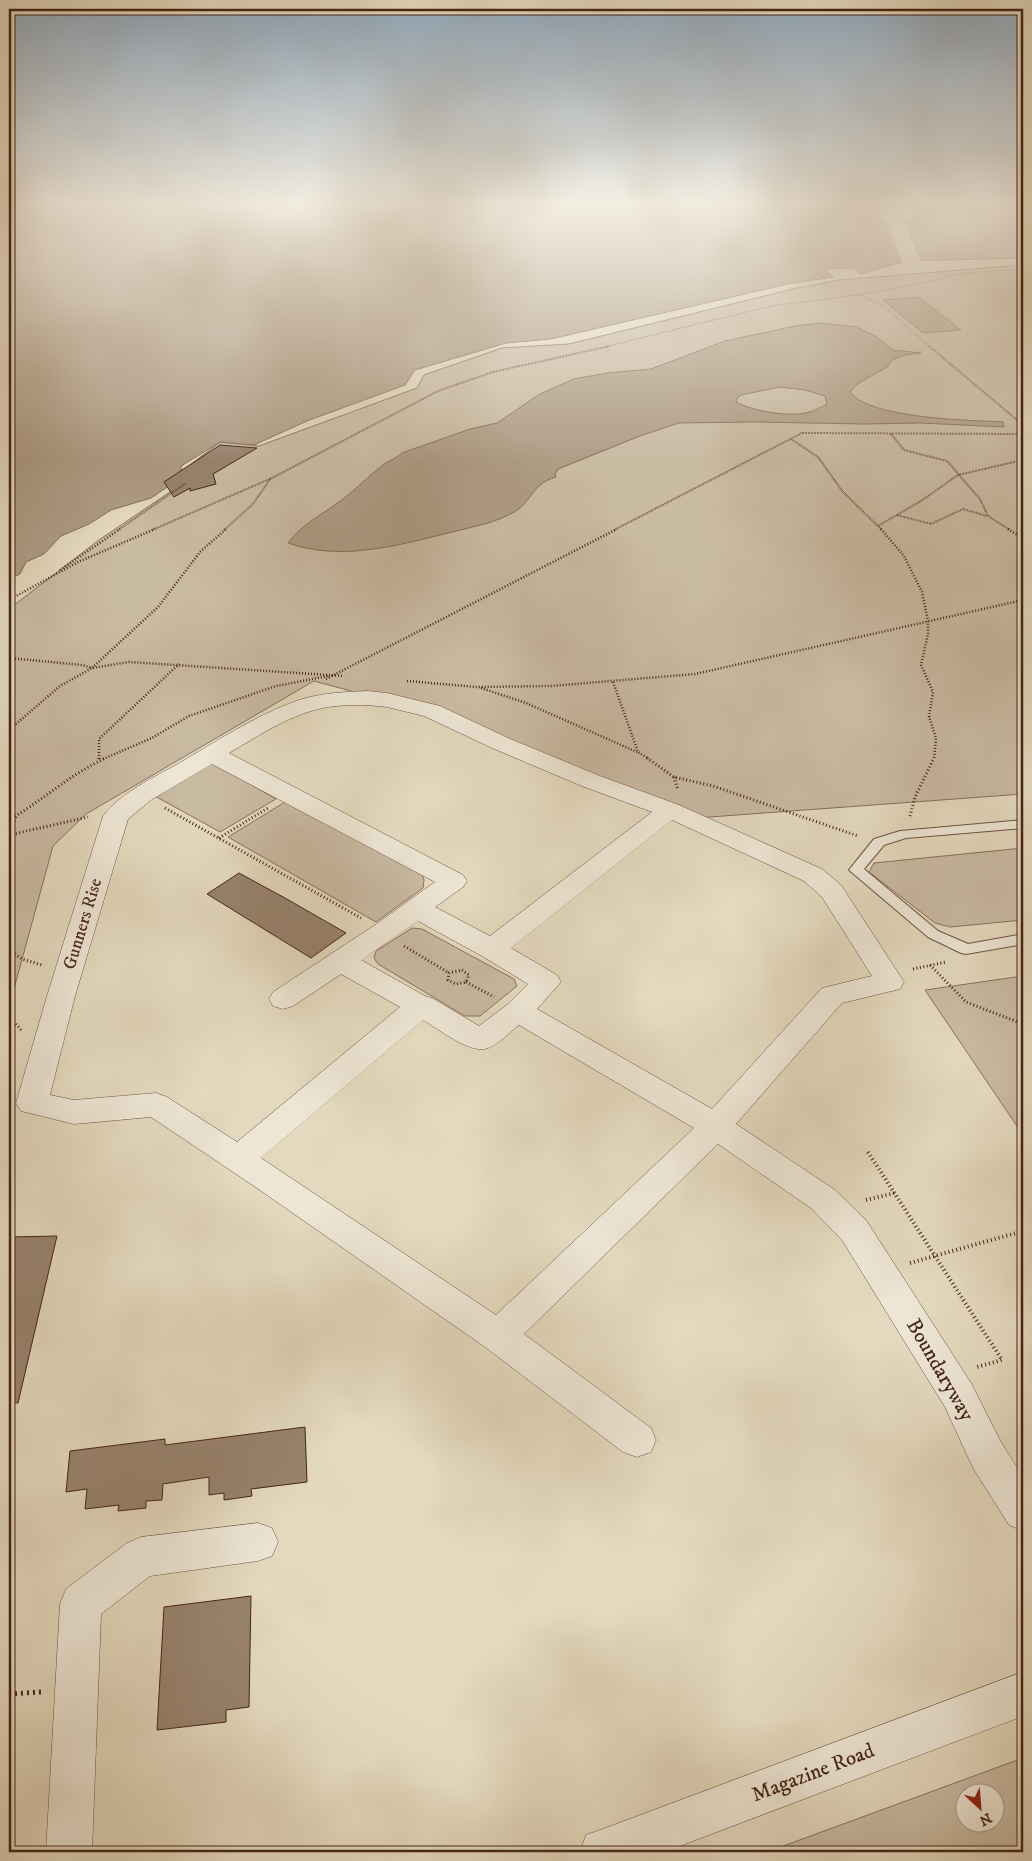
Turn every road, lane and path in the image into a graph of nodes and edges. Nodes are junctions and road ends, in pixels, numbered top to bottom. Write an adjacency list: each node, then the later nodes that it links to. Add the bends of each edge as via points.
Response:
1 (900, 288): 2 (path)
2 (858, 295): 3 (path, via 885,307); 9 (path, via 771,306 493,372 438,391)
3 (1023, 425)
4 (891, 433): 5 (path); 6 (path, via 802,433); 8 (path, via 904,450 947,461)
5 (1023, 434)
6 (791, 438): 13 (path, via 818,457 843,492); 22 (path)
7 (1023, 460): 8 (path)
8 (958, 475): 11 (path); 12 (path, via 980,499)
9 (272, 478): 15 (path, via 78,562); 21 (path, via 253,504 200,552 158,607)
10 (186, 483): 15 (path)
11 (897, 515): 12 (path, via 931,524 963,510); 13 (path)
12 (988, 516): 14 (path)
13 (878, 526): 18 (path, via 904,556 922,592)
14 (1023, 538)
15 (45, 580): 16 (path)
16 (9, 600)
17 (1023, 600): 18 (path)
18 (928, 620): 26 (path, via 695,674); 40 (path, via 921,665 933,692 929,717 936,738 934,759 915,796)
19 (9, 658): 21 (path)
20 (180, 664): 21 (path, via 129,662); 22 (path); 31 (path, via 99,739)
21 (92, 668): 28 (path, via 60,686)
22 (332, 675): 23 (path); 24 (path); 31 (path, via 276,686 189,716 152,738)
23 (351, 677)
24 (324, 680)
25 (400, 681): 27 (path)
26 (613, 682): 27 (path); 29 (path)
27 (477, 687): 29 (path, via 526,703)
28 (9, 730)
29 (638, 752): 43 (path, via 674,777 713,786)
30 (212, 754): 32 (street, Gunners Rise); 33 (street); 34 (street, Gunners Rise, via 269,720 308,705 348,698 388,700 432,711 591,781)
31 (99, 761): 35 (path, via 58,785)
32 (142, 795): 42 (path); 65 (street, Gunners Rise, via 116,816 32,1104 74,1112 156,1105)
33 (289, 795): 42 (path); 44 (street, via 454,881)
34 (670, 810): 47 (street); 56 (street, Gunners Rise, via 813,875 832,892)
35 (17, 816): 37 (path); 39 (path)
36 (89, 817): 41 (path)
37 (9, 820)
38 (1023, 824): 40 (lane)
39 (9, 830)
40 (905, 834): 43 (lane)
41 (9, 835)
42 (219, 838): 45 (path)
43 (879, 842): 48 (lane, via 856,870 933,934)
44 (417, 908): 45 (street); 47 (street)
45 (384, 932): 51 (street); 55 (path)
46 (1023, 939): 48 (lane)
47 (492, 948): 59 (street, via 547,982)
48 (966, 949): 53 (path, via 958,960)
49 (9, 950): 52 (path, via 22,959)
50 (43, 956): 52 (path)
51 (341, 961): 57 (street); 58 (street)
52 (42, 964): 54 (path)
53 (930, 965): 56 (path); 61 (path, via 966,1002)
54 (40, 973)
55 (449, 973): 55 (path, via 448,980 452,984 463,984 469,977 462,970)
56 (884, 975): 63 (street, via 890,982 832,995)
57 (283, 999)
58 (422, 1005): 59 (street, via 480,1040); 65 (street)
59 (518, 1011): 63 (street, Boundaryway)
60 (9, 1016): 62 (path)
61 (1023, 1024)
62 (26, 1036)
63 (716, 1126): 68 (street, Boundaryway, via 823,1199 854,1230); 69 (street)
64 (868, 1152): 67 (path)
65 (238, 1159): 69 (street)
66 (1023, 1231): 67 (path)
67 (935, 1255): 68 (path); 70 (path, via 1002,1360)
68 (880, 1271): 70 (street, Boundaryway)
69 (498, 1336): 71 (street)
70 (946, 1376): 72 (street, Boundaryway, via 987,1455)
71 (637, 1440)
72 (1023, 1512)
73 (258, 1542): 75 (street, via 141,1557 81,1604)
74 (1023, 1694): 76 (street, Magazine Road)
75 (69, 1852)
76 (603, 1852)

